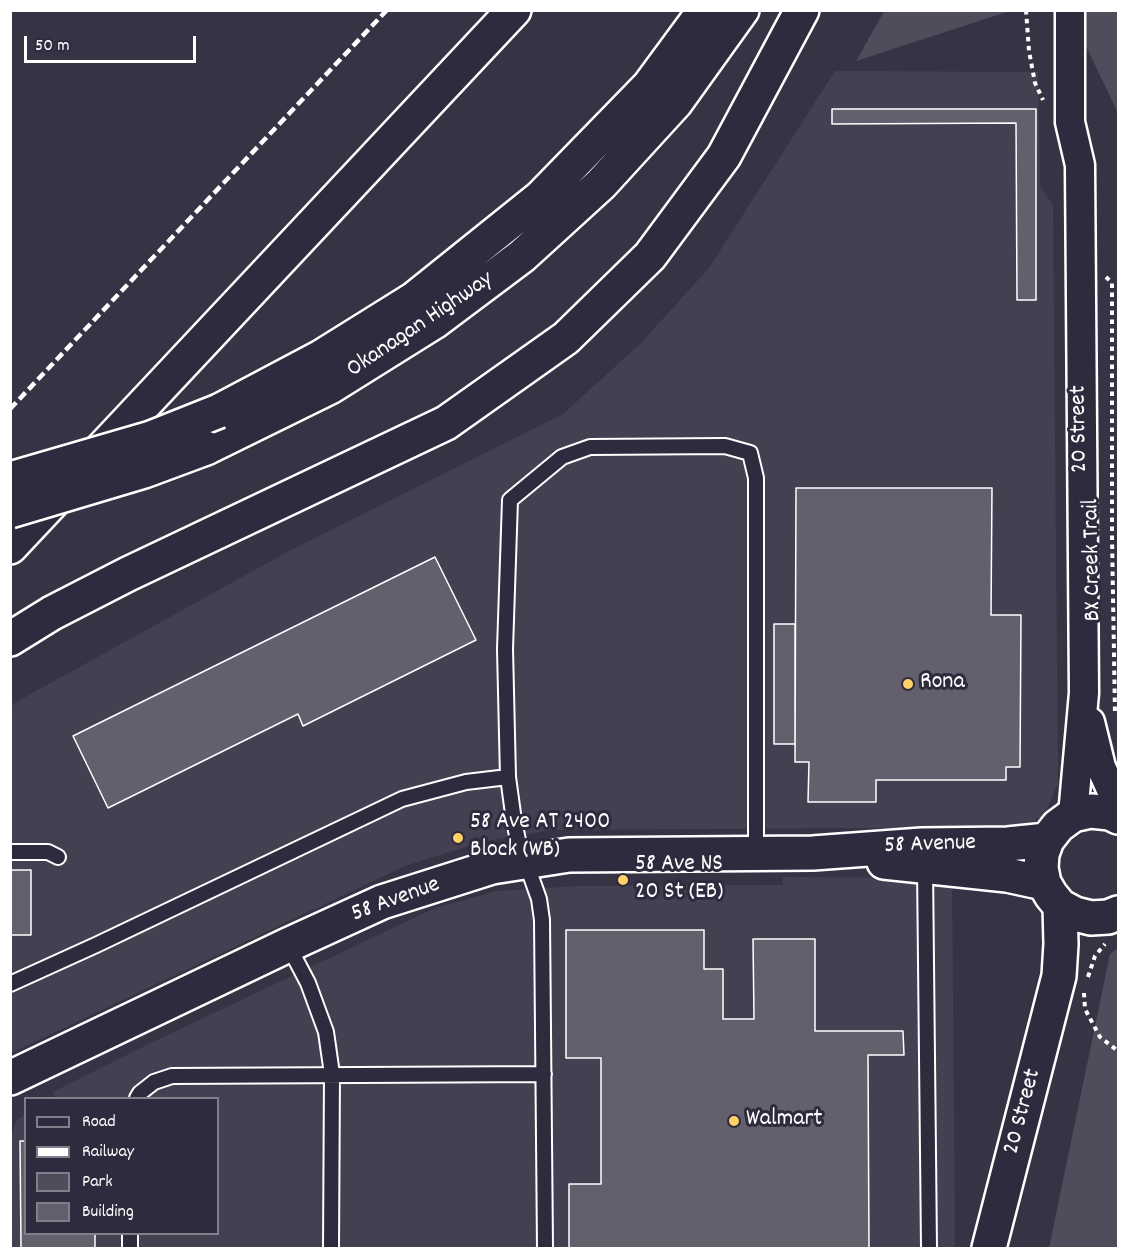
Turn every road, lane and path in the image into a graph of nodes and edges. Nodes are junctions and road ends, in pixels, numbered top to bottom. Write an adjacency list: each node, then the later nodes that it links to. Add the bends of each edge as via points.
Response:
1 (514, 10): 11 (main road)
2 (705, 10): 9 (main road, Okanagan Highway, bridge, via 649,86 542,197 414,299 321,357 219,411 151,438)
3 (742, 10): 10 (main road, Okanagan Highway, bridge, via 676,102 601,184 522,256 435,322 330,387 206,448 134,475)
4 (801, 10): 12 (main road, via 724,156 650,256 566,338 446,423 128,574)
5 (1026, 10): 7 (path, via 1035,83)
6 (1070, 10): 8 (street, 20 Street, via 1070,122 1080,165)
7 (1047, 109)
8 (1080, 247): 13 (street, 20 Street); 14 (path, BX Creek Trail, via 1112,283)
9 (10, 479)
10 (10, 512)
11 (10, 547)
12 (10, 639)
13 (1084, 693): 16 (street, 20 Street, via 1101,767); 17 (street, 20 Street)
14 (1115, 724)
15 (508, 777): 21 (lane, via 505,649 510,500 562,457 590,447 725,446 750,453 756,478); 24 (lane); 30 (lane, via 466,782 402,799)
16 (1119, 805)
17 (1073, 815): 18 (main road, via 1091,811); 19 (main road)
18 (1119, 817)
19 (1047, 840): 22 (main road, 58 Avenue); 26 (main road, 20 Street, via 1041,868)
20 (10, 852): 23 (lane, via 48,852)
21 (756, 854): 22 (main road, 58 Avenue); 24 (main road, 58 Avenue, via 569,855)
22 (813, 854): 25 (main road, 58 Avenue)
23 (58, 856)
24 (525, 861): 28 (main road, 58 Avenue, via 492,867 382,902); 33 (lane, via 542,920)
25 (925, 867): 26 (main road, 58 Avenue, via 1006,874); 38 (lane)
26 (1052, 894): 27 (main road, 58 Avenue, via 1075,915); 29 (main road, 20 Street, via 1061,944)
27 (1111, 924): 29 (path); 29 (main road, 20 Street, via 1078,950)
28 (288, 945): 32 (lane, via 308,983 326,1032); 34 (main road, 58 Avenue)
29 (1077, 982): 31 (path, via 1085,1009 1100,1037); 39 (main road, 20 Street)
30 (10, 984)
31 (1119, 1051)
32 (332, 1074): 33 (lane); 35 (lane, via 172,1076 154,1082); 36 (lane)
33 (544, 1074): 37 (lane)
34 (10, 1078)
35 (138, 1097)
36 (331, 1248)
37 (545, 1248)
38 (929, 1248)
39 (989, 1248)

